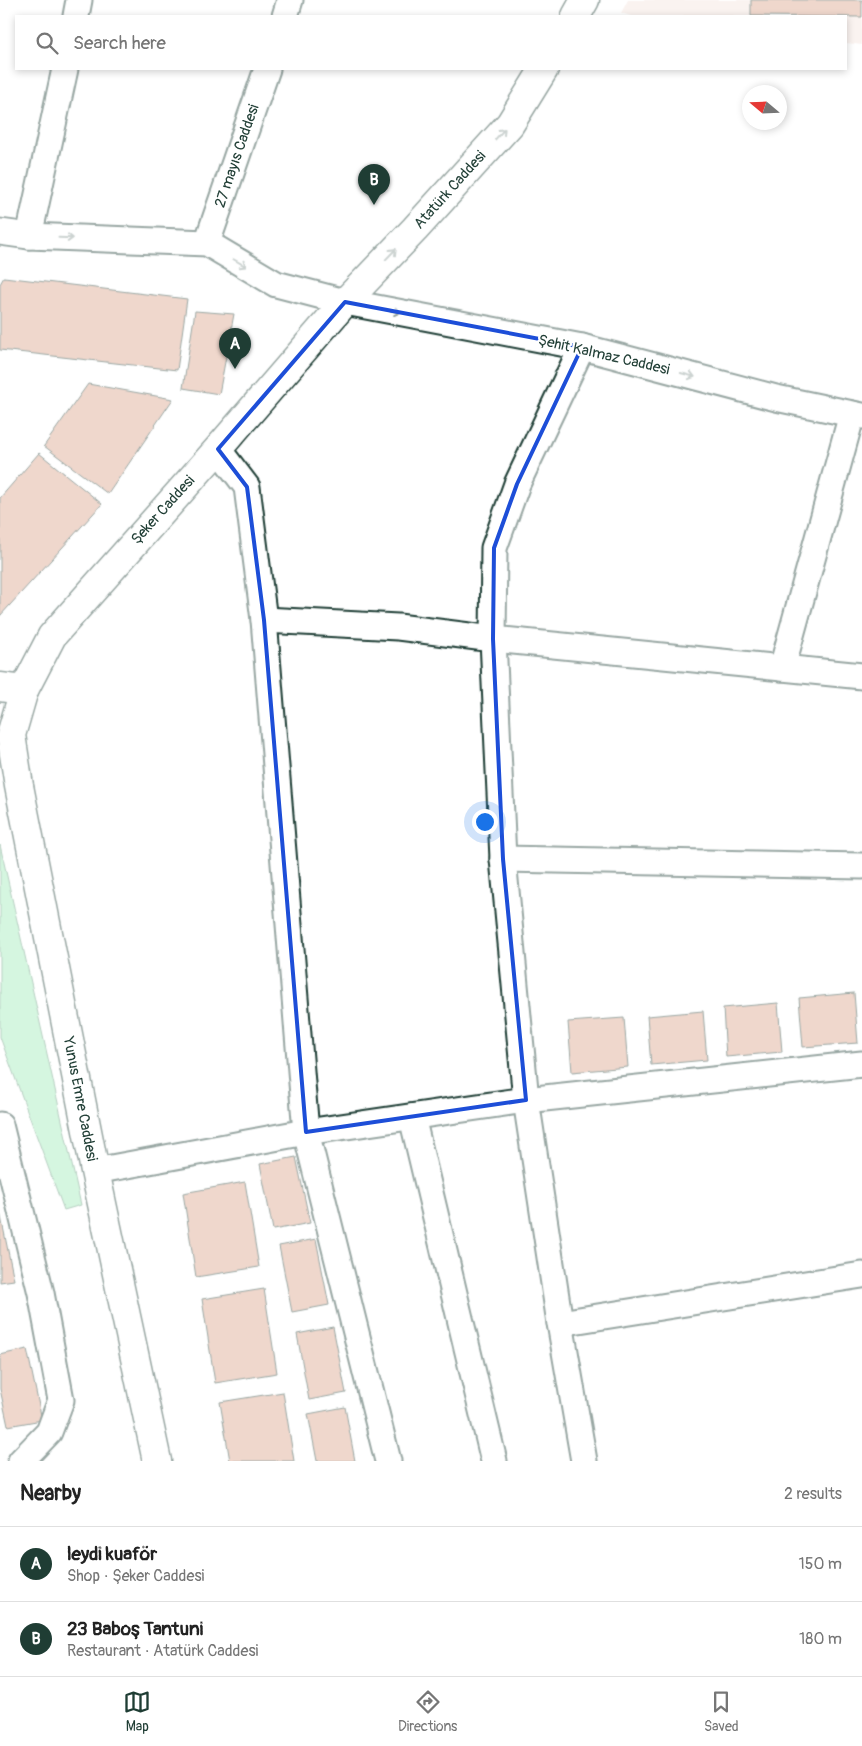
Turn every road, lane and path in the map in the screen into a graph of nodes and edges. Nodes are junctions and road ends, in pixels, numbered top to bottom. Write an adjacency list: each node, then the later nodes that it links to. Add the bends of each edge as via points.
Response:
1 (79, 0): 4 (street)
2 (290, 0): 5 (street)
3 (585, 0): 6 (main road)
4 (76, 15)
5 (285, 15)
6 (577, 15)
7 (65, 70): 11 (street)
8 (267, 70): 12 (street, 27 mayıs Caddesi)
9 (543, 70): 13 (main road, Atatürk Caddesi, one-way to 9, via 510,124)
10 (0, 232): 11 (street)
11 (30, 236): 12 (street, one-way to 12)
12 (207, 243): 13 (street, Şehit Kalmaz Caddesi, one-way to 13, via 276,284)
13 (345, 302): 14 (street, Şehit Kalmaz Caddesi, one-way to 14); 16 (main road, Şeker Caddesi)
14 (582, 347): 15 (street, Şehit Kalmaz Caddesi, one-way to 15, via 776,398); 18 (street, via 517,484 494,548)
15 (857, 415): 19 (street)
16 (218, 449): 17 (street, via 247,487); 21 (main road, Şeker Caddesi, via 52,636)
17 (264, 620): 18 (street, via 398,626); 29 (street)
18 (493, 639): 19 (street); 23 (street)
19 (782, 668): 20 (street)
20 (862, 676)
21 (12, 688): 22 (main road, Şeker Caddesi)
22 (6, 735): 30 (main road, Yunus Emre Caddesi, via 19,786)
23 (504, 860): 24 (street); 26 (street)
24 (862, 866)
25 (862, 1064): 26 (street)
26 (526, 1100): 27 (street); 32 (street)
27 (412, 1117): 29 (street); 36 (street)
28 (0, 1125): 33 (street, via 41,1293 61,1400 49,1432)
29 (306, 1132): 30 (street); 35 (street)
30 (94, 1171): 34 (main road, Yunus Emre Caddesi)
31 (862, 1275): 32 (street)
32 (560, 1323): 37 (street)
33 (22, 1461)
34 (157, 1461)
35 (388, 1461)
36 (494, 1461)
37 (584, 1461)

